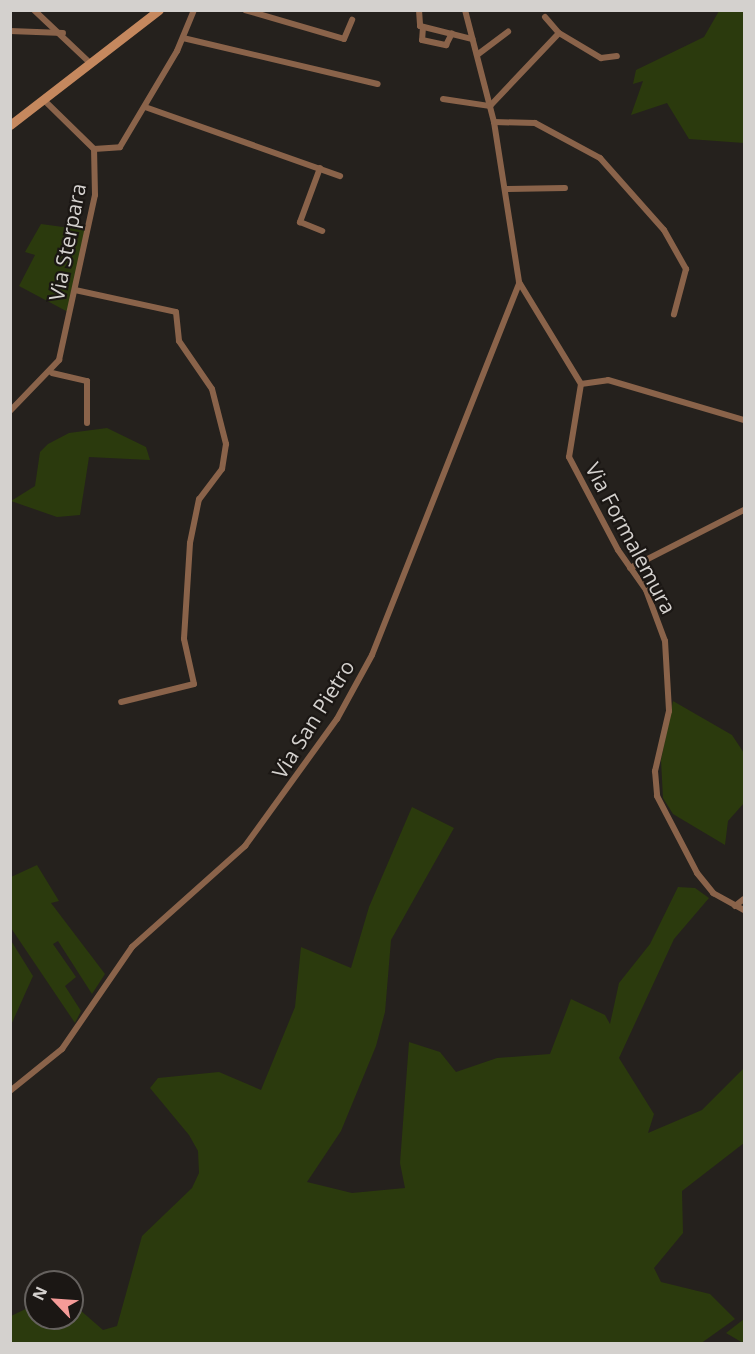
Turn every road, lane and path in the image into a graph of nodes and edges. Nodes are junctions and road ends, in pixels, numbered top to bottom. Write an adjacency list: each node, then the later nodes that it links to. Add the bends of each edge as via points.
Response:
1 (34, 10): 11 (street)
2 (159, 10): 19 (street)
3 (194, 10): 15 (street)
4 (245, 10): 8 (street, via 341,39 350,35)
5 (418, 10): 9 (street, via 418,24)
6 (465, 10): 16 (street)
7 (545, 16): 14 (street)
8 (352, 20)
9 (423, 27): 12 (street); 12 (street, via 422,40 446,45)
10 (10, 31): 11 (street)
11 (64, 33): 19 (street)
12 (452, 33): 16 (street)
13 (508, 33): 17 (street)
14 (560, 33): 18 (street, via 601,58); 23 (street)
15 (183, 38): 20 (street); 24 (street)
16 (472, 39): 17 (street)
17 (477, 55): 23 (street)
18 (617, 56)
19 (90, 63): 21 (street)
20 (378, 84)
21 (43, 99): 26 (street); 27 (street)
22 (443, 99): 23 (street)
23 (490, 106): 25 (street)
24 (145, 107): 27 (street, via 118,149); 28 (street)
25 (494, 122): 31 (street); 35 (street, via 535,123 600,158 664,230 686,269)
26 (10, 125)
27 (94, 149): 34 (street, Via Sterpara, via 94,200)
28 (320, 168): 29 (street); 32 (street, via 300,222)
29 (340, 176)
30 (565, 188): 31 (street)
31 (505, 189): 33 (street)
32 (322, 231)
33 (519, 282): 37 (street); 47 (street, Via San Pietro, via 372,655 337,719 245,846 132,947 62,1049)
34 (75, 290): 36 (street, Via Sterpara); 43 (street, via 176,312 179,341 212,389 226,444 222,469 195,510 190,543 184,639 194,684)
35 (674, 314)
36 (52, 373): 38 (street); 40 (street, via 87,381)
37 (580, 384): 39 (street, via 608,380); 42 (street, Via Formalemura, via 569,458)
38 (10, 411)
39 (744, 420)
40 (87, 423)
41 (744, 510): 42 (street)
42 (630, 567): 45 (street, Via Formalemura, via 659,619 669,665 657,796 697,873)
43 (121, 702)
44 (744, 899): 45 (street)
45 (735, 906): 46 (street, Via Formalemura)
46 (744, 910)
47 (10, 1091)

